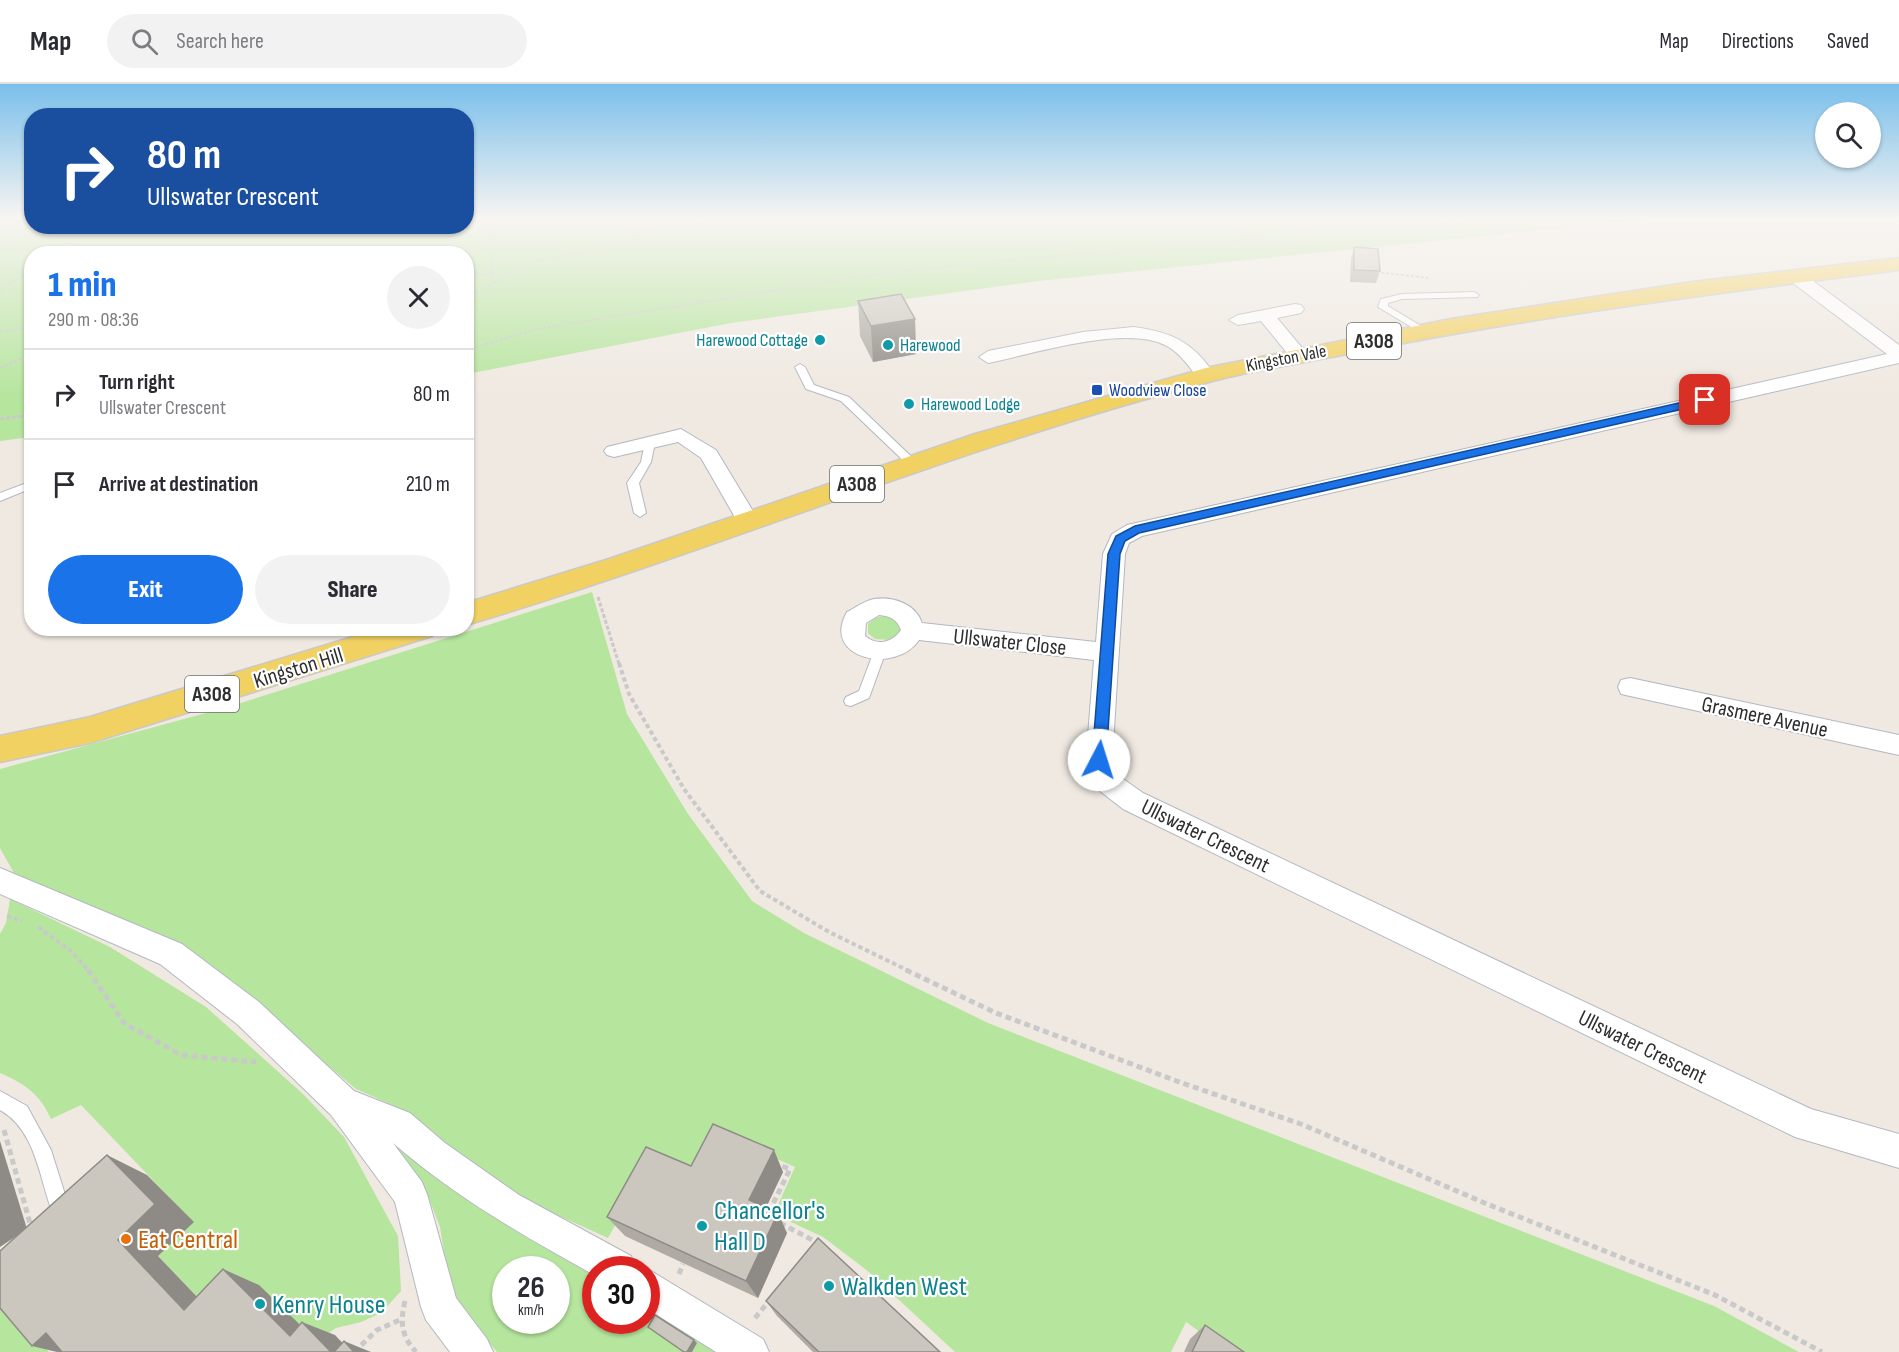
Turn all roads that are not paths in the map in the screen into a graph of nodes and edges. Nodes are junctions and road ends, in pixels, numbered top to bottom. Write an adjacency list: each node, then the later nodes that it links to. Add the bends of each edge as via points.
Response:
1 (1785, 277): 7 (main road, Kingston Vale / A308)
2 (1797, 277): 9 (street)
3 (1473, 295): 7 (lane, via 1393,296 1384,301 1383,307)
4 (1295, 309): 5 (street)
5 (1265, 315): 6 (street); 8 (street)
6 (1238, 320)
7 (1423, 331): 8 (main road, Kingston Vale / A308)
8 (1299, 355): 12 (main road, Kingston Vale / A308)
9 (1899, 355): 24 (street, Ullswater Crescent, via 1135,530 1120,539 1114,554)
10 (988, 357): 12 (street, via 1094,337 1147,333 1175,343)
11 (801, 367): 15 (lane, via 810,387 845,399)
12 (1206, 375): 15 (main road, Kingston Vale / A308, via 1066,414)
13 (650, 442): 14 (street); 18 (lane, via 646,462 633,483); 19 (street, via 681,435 709,454)
14 (614, 451)
15 (914, 465): 19 (main road, Kingston Vale / A308)
16 (24, 487): 17 (lane)
17 (0, 497)
18 (640, 513)
19 (738, 525): 20 (main road, A308)
20 (474, 611)
21 (913, 631): 23 (street, via 903,645); 23 (street, via 903,612 886,607 866,610 855,618 851,633 861,646); 24 (street, Ullswater Close)
22 (395, 636): 28 (main road, Kingston Hill / A308, via 90,730)
23 (880, 651): 26 (lane, via 864,694)
24 (1107, 652): 32 (street, Ullswater Crescent, via 1099,760 1109,783 1134,801 1807,1125)
25 (1630, 687): 27 (street, Grasmere Avenue)
26 (851, 700)
27 (1899, 745)
28 (0, 749)
29 (0, 882): 31 (street, via 171,954 248,1013)
30 (0, 1100): 33 (lane, via 21,1112 45,1156)
31 (342, 1102): 34 (street, via 398,1125 507,1207); 37 (street, via 410,1194 439,1307)
32 (1899, 1151)
33 (60, 1208)
34 (595, 1256)
35 (660, 1295): 36 (street)
36 (743, 1347)
37 (474, 1352)

